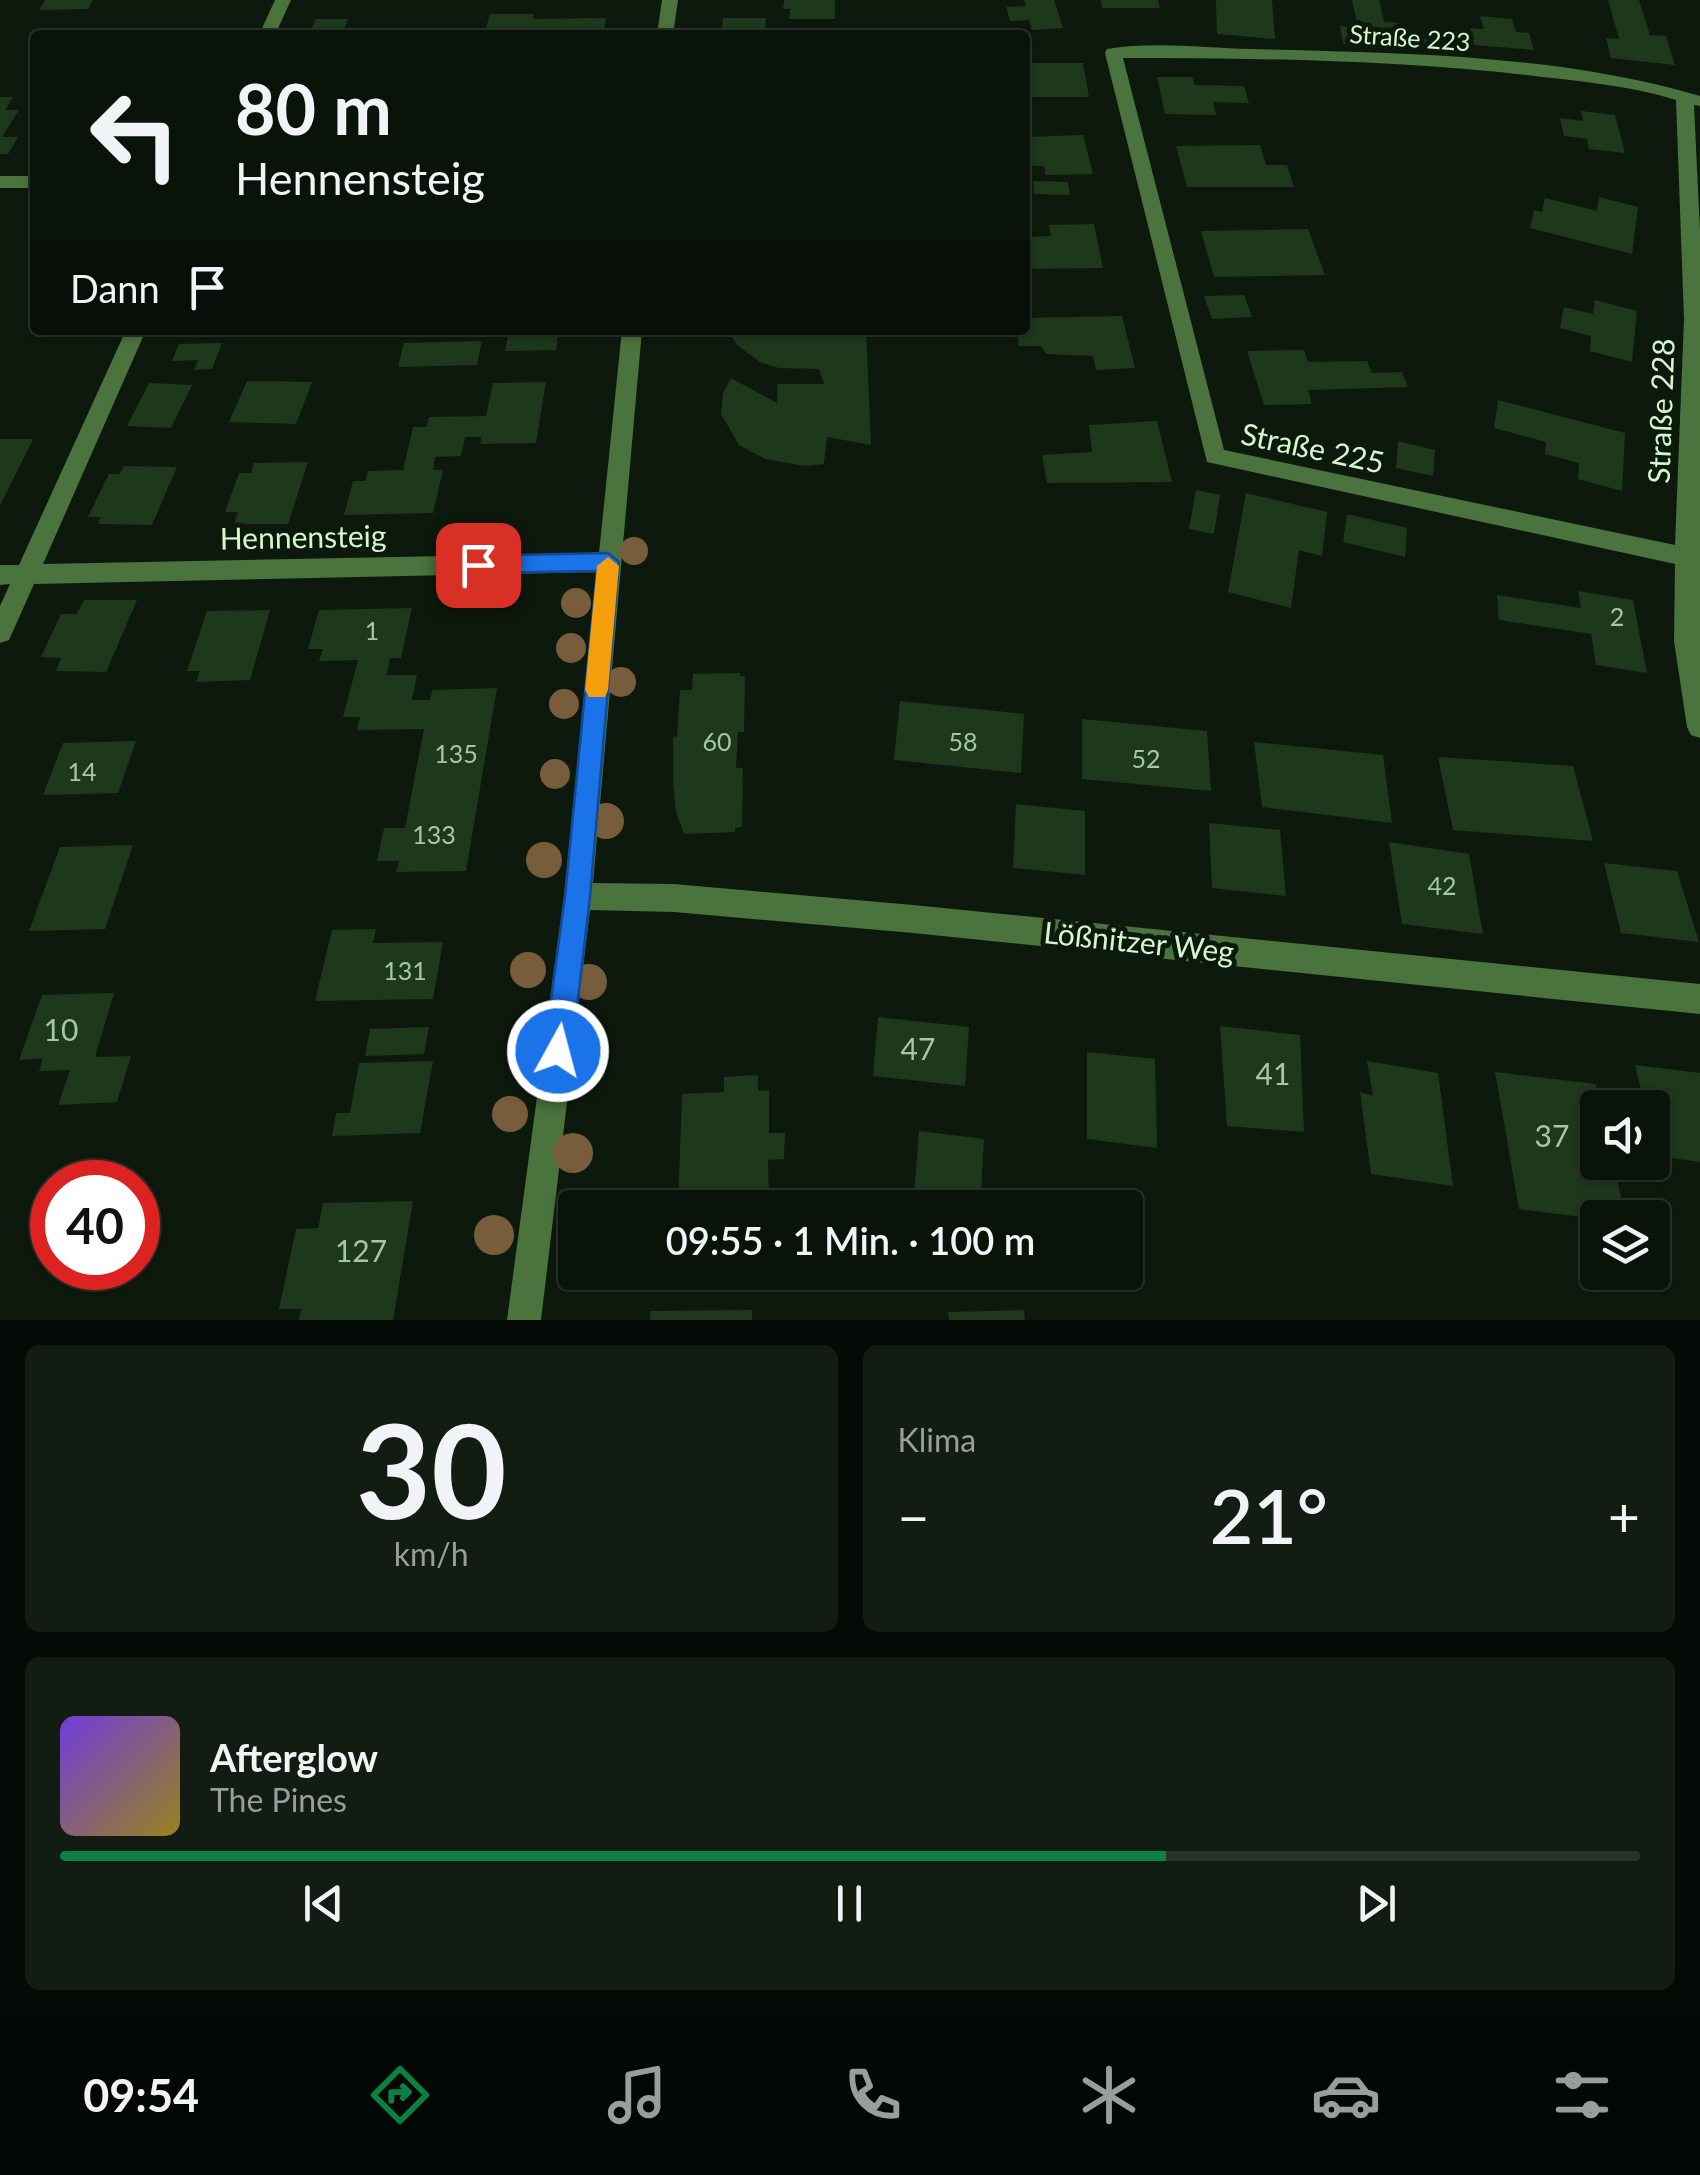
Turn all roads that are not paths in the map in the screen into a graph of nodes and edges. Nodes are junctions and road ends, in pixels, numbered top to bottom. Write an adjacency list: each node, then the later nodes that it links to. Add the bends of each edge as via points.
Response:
1 (283, 0): 3 (street)
2 (670, 0): 4 (street)
3 (269, 30)
4 (667, 30)
5 (1113, 53): 6 (street, Straße 223, via 1266,52 1449,65 1645,86); 12 (street, Straße 225, via 1216,456)
6 (1693, 99): 11 (street, Straße 228)
7 (0, 182): 8 (street)
8 (30, 182)
9 (134, 335): 15 (street)
10 (631, 335): 13 (street)
11 (1693, 481): 12 (street, Straße 228)
12 (1688, 558): 17 (street, Straße 228, via 1686,641)
13 (608, 562): 15 (street, Hennensteig); 18 (street)
14 (0, 574): 15 (street, Hennensteig)
15 (26, 574): 16 (street)
16 (0, 633)
17 (1700, 727)
18 (578, 896): 19 (street, Lößnitzer Weg, via 913,919); 20 (street)
19 (1700, 999)
20 (524, 1320)

